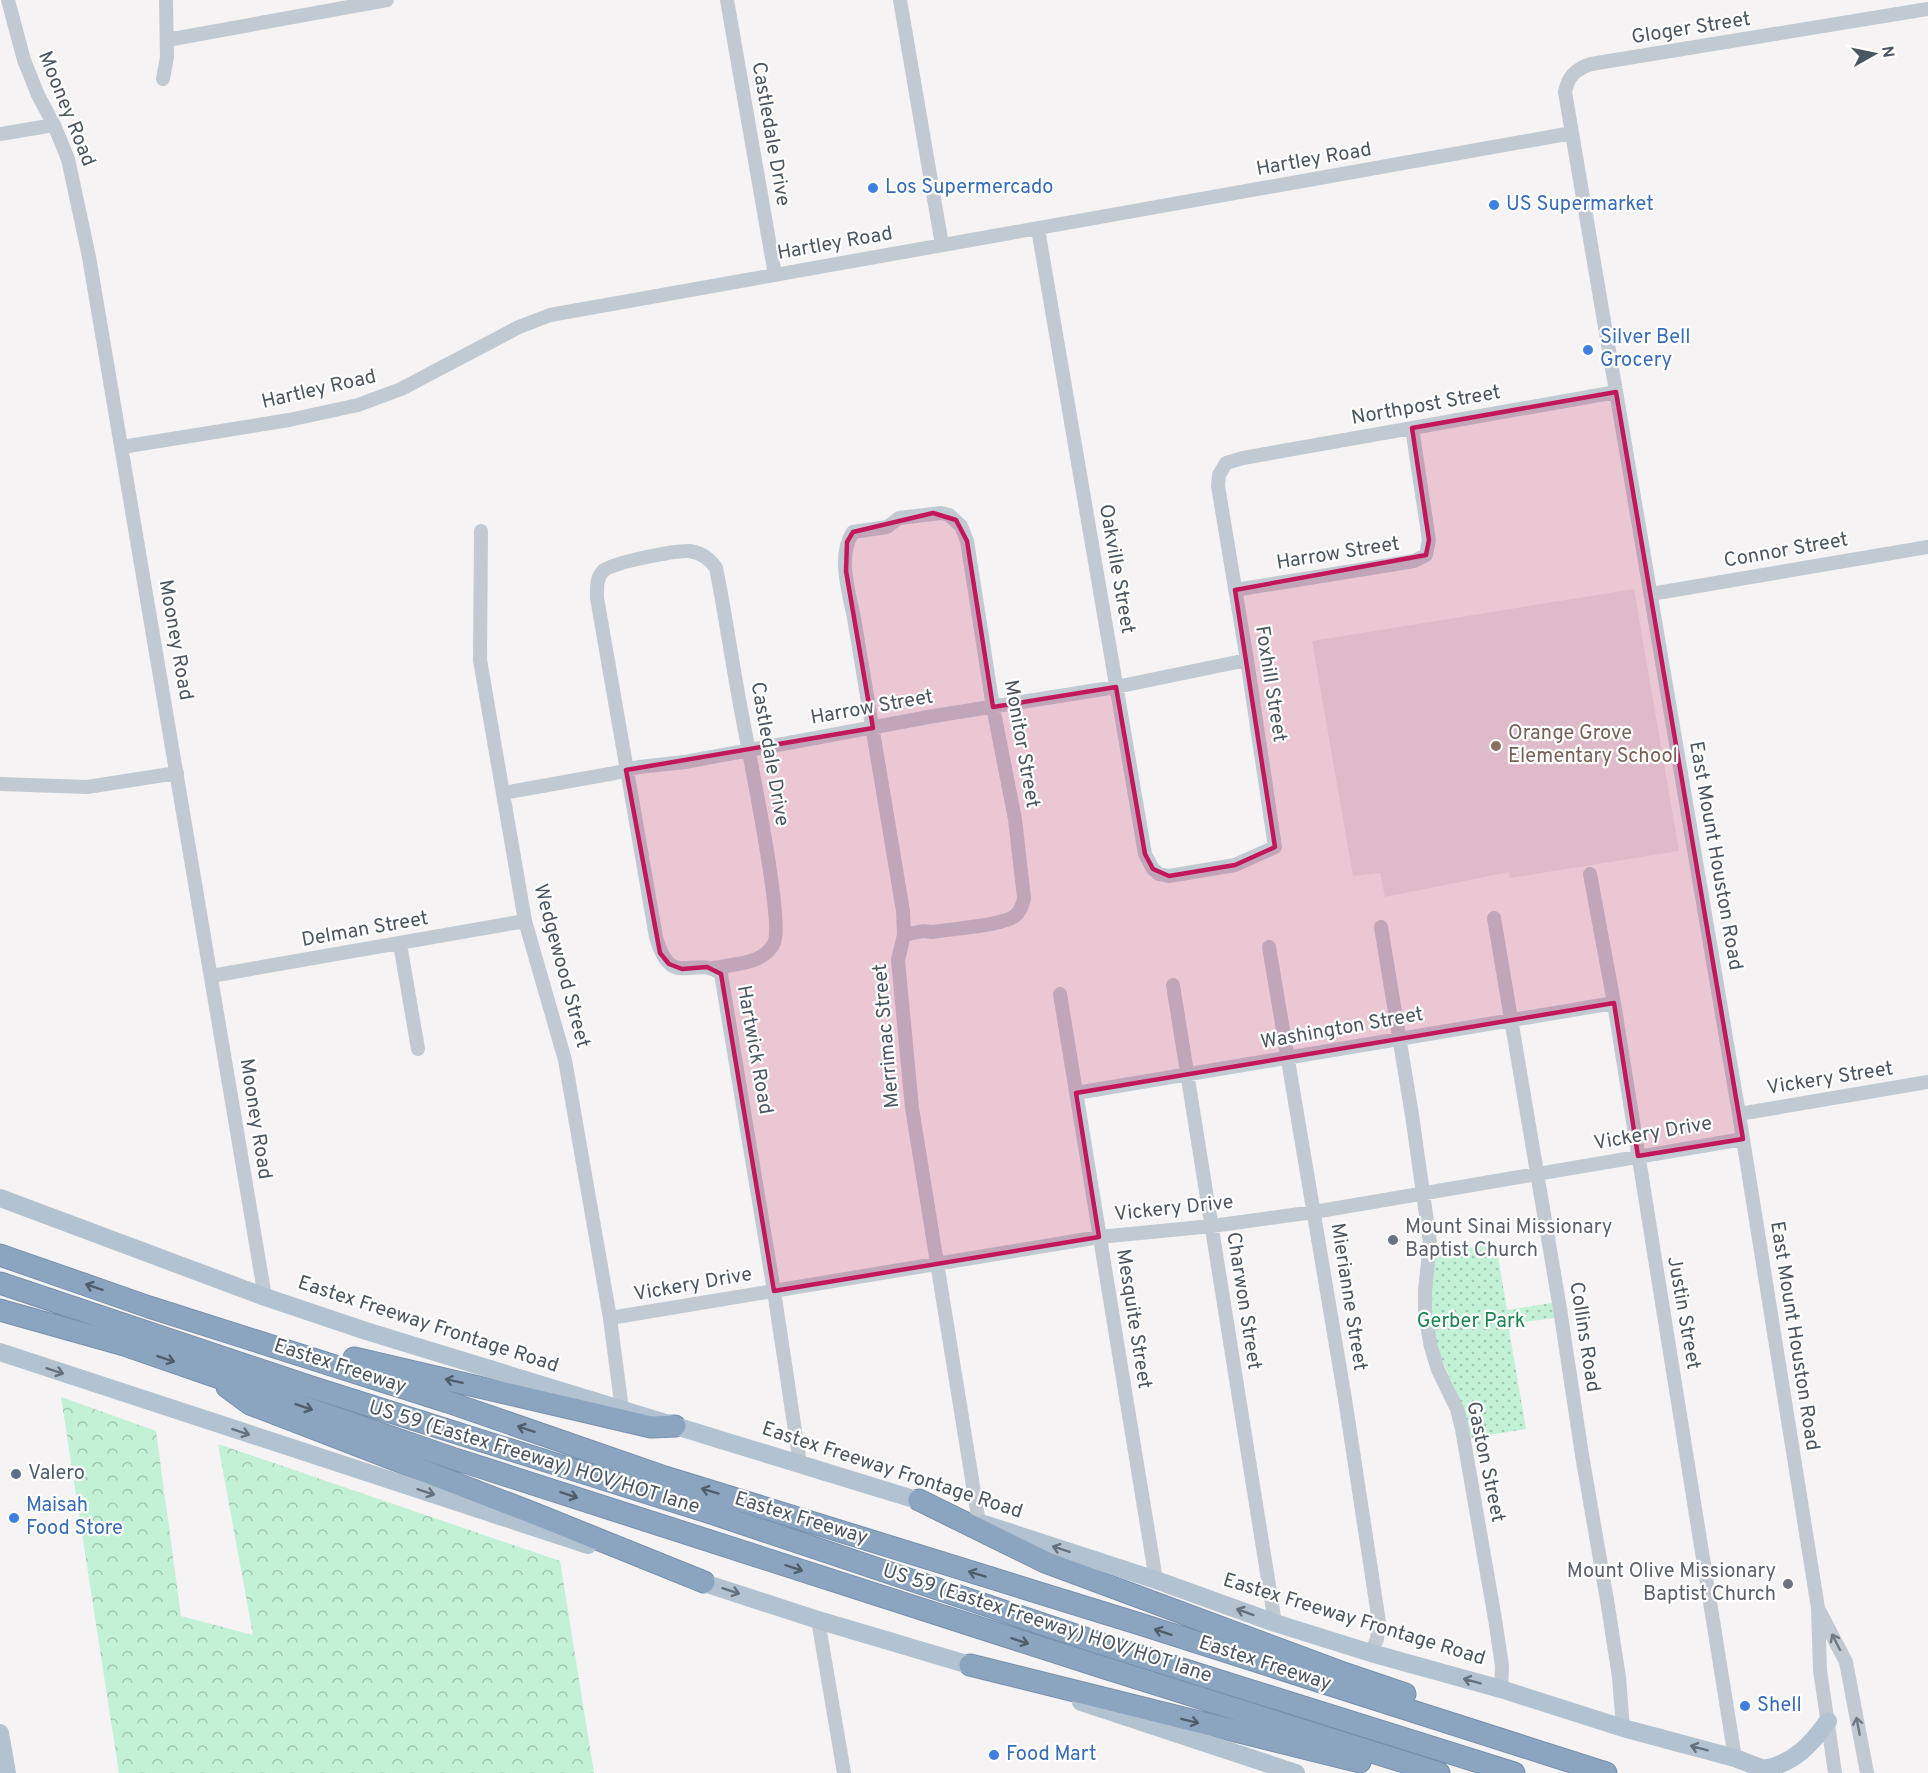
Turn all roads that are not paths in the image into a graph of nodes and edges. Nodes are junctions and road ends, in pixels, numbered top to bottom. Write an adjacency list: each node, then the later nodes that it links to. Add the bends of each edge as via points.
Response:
1 (8, 0): 12 (street, Mooney Road, via 24,60)
2 (166, 0): 9 (street)
3 (308, 0): 8 (street)
4 (387, 0): 8 (street)
5 (727, 0): 17 (street, Castledale Drive)
6 (900, 0): 16 (street)
7 (1928, 9): 10 (street, Gloger Street, via 1591,64)
8 (310, 15): 9 (street)
9 (167, 40): 11 (street)
10 (1570, 76): 13 (street, East Mount Houston Road, via 1565,92)
11 (163, 79)
12 (54, 125): 14 (street); 20 (street, Mooney Road, via 76,189)
13 (1572, 133): 15 (street, Hartley Road); 18 (street, East Mount Houston Road)
14 (0, 134)
15 (1038, 229): 16 (street, Hartley Road); 29 (street, Oakville Street)
16 (942, 245): 17 (street, Hartley Road)
17 (775, 274): 20 (street, Hartley Road, via 592,306 535,320 401,389 358,405)
18 (1616, 392): 19 (street, Northpost Street); 27 (street, East Mount Houston Road)
19 (1412, 428): 21 (street, Northpost Street); 26 (street, Harrow Street, via 1429,540 1426,555 1414,561)
20 (122, 447): 34 (street, Mooney Road)
21 (1243, 458): 26 (street, Foxhill Street, via 1226,463 1218,486)
22 (905, 517): 30 (street, Monitor Street, via 941,513 956,520 965,533); 31 (street, Merrimac Street, via 887,527 853,532 847,542 846,571)
23 (481, 531): 36 (street, Wedgewood Street, via 480,660)
24 (1928, 547): 27 (street, Connor Street)
25 (659, 556): 32 (street, Castledale Drive, via 688,551 710,559 716,568); 33 (street, Hartwick Road, via 622,562 603,571 597,585)
26 (1235, 590): 28 (street, Foxhill Street)
27 (1651, 594): 57 (street, East Mount Houston Road)
28 (1247, 660): 29 (street, Harrow Street); 37 (street, Foxhill Street, via 1275,847 1235,865)
29 (1116, 687): 30 (street, Harrow Street); 37 (street, Oakville Street, via 1148,863 1159,874 1169,876)
30 (993, 707): 31 (street, Harrow Street); 42 (street, Monitor Street, via 1014,819 1024,888 1022,905 1015,916 1003,922)
31 (873, 728): 32 (street, Harrow Street); 42 (street, Merrimac Street)
32 (748, 750): 33 (street, Harrow Street); 45 (street, Castledale Drive, via 777,935 768,953 757,959)
33 (626, 770): 36 (street, Harrow Street); 45 (street, Hartwick Road, via 660,953 669,964 682,969)
34 (177, 773): 35 (street, via 87,787); 46 (street, Mooney Road)
35 (0, 784)
36 (503, 793): 40 (street, Wedgewood Street)
37 (1196, 872)
38 (1590, 874): 49 (street, Justin Street)
39 (1494, 918): 50 (street, Collins Road)
40 (525, 921): 43 (street, Delman Street); 73 (street, Wedgewood Street, via 565,1060)
41 (1381, 927): 51 (street, Gaston Street)
42 (904, 935): 67 (street, Merrimac Street, via 898,960 912,1108)
43 (400, 944): 46 (street, Delman Street); 52 (street)
44 (1269, 948): 53 (street, Mierianne Street)
45 (714, 968): 69 (street, Hartwick Road, via 721,974)
46 (211, 976): 70 (street, Mooney Road)
47 (1173, 985): 54 (street, Charwon Street)
48 (1060, 994): 56 (street, Mesquite Street)
49 (1614, 1003): 50 (street, Washington Street); 59 (street, Justin Street)
50 (1512, 1020): 51 (street, Washington Street); 60 (street, Collins Road)
51 (1399, 1039): 53 (street, Washington Street); 61 (street, Gaston Street)
52 (418, 1049)
53 (1288, 1058): 54 (street, Washington Street); 63 (street, Mierianne Street)
54 (1187, 1075): 56 (street, Washington Street); 64 (street, Charwon Street)
55 (1928, 1082): 57 (street, Vickery Street)
56 (1076, 1093): 65 (street, Mesquite Street)
57 (1739, 1114): 58 (street, East Mount Houston Road)
58 (1743, 1139): 59 (street, Vickery Drive); 83 (street, East Mount Houston Road)
59 (1638, 1156): 60 (street, Vickery Drive); 95 (street, Justin Street)
60 (1537, 1173): 61 (street, Vickery Drive); 92 (street, Collins Road, via 1608,1600)
61 (1423, 1192): 63 (street, Vickery Drive); 90 (street, Gaston Street, via 1430,1244 1425,1314 1433,1355 1462,1429 1499,1643)
62 (0, 1198): 70 (main road, Eastex Freeway Frontage Road)
63 (1314, 1212): 64 (street, Vickery Drive); 86 (street, Mierianne Street, via 1379,1622)
64 (1212, 1226): 65 (street, Vickery Drive); 85 (street, Charwon Street)
65 (1100, 1237): 67 (street, Vickery Drive); 81 (street, Mesquite Street)
66 (0, 1255): 71 (highway, Eastex Freeway, one-way to 66)
67 (938, 1265): 69 (street, Vickery Drive); 80 (street, Merrimac Street)
68 (0, 1283): 103 (highway, US 59 (Eastex Freeway) HOV/HOT lane, via 1110,1646)
69 (774, 1291): 73 (street, Vickery Drive); 78 (street, Hartwick Road)
70 (265, 1297): 76 (main road, Eastex Freeway Frontage Road)
71 (149, 1307): 77 (highway, one-way to 71, via 651,1426 399,1369); 94 (highway, Eastex Freeway, one-way to 71, via 665,1477 448,1402)
72 (3, 1311): 75 (highway, one-way to 75)
73 (610, 1318): 76 (street, Wedgewood Street)
74 (5, 1359): 82 (main road, one-way to 82)
75 (209, 1374): 82 (highway, via 249,1404); 102 (highway, one-way to 102, via 452,1458)
76 (621, 1410): 77 (main road, Eastex Freeway Frontage Road)
77 (675, 1426): 78 (main road, Eastex Freeway Frontage Road)
78 (800, 1464): 79 (main road, Eastex Freeway Frontage Road)
79 (919, 1500): 80 (main road, Eastex Freeway Frontage Road); 94 (highway, via 1045,1562 1346,1674 1510,1729)
80 (979, 1523): 81 (main road, Eastex Freeway Frontage Road, one-way to 80)
81 (1156, 1580): 85 (main road, Eastex Freeway Frontage Road, one-way to 81)
82 (704, 1582): 84 (main road, one-way to 84)
83 (1818, 1608): 88 (street, East Mount Houston Road, one-way to 83, via 1846,1662); 89 (street, East Mount Houston Road)
84 (818, 1620): 87 (main road); 99 (street)
85 (1275, 1623): 86 (main road, Eastex Freeway Frontage Road)
86 (1371, 1653): 90 (main road, Eastex Freeway Frontage Road, one-way to 86)
87 (970, 1665): 96 (main road); 101 (highway, one-way to 101)
88 (1849, 1678): 89 (street); 106 (street, East Mount Houston Road, one-way to 88)
89 (1822, 1683): 91 (street, East Mount Houston Road)
90 (1501, 1689): 92 (main road, Eastex Freeway Frontage Road)
91 (1828, 1721): 97 (main road, via 1814,1742); 105 (street, East Mount Houston Road)
92 (1623, 1728): 95 (main road, Eastex Freeway Frontage Road, one-way to 92)
93 (0, 1733): 98 (main road)
94 (1539, 1752): 104 (highway, Eastex Freeway)
95 (1735, 1758): 97 (main road, Eastex Freeway Frontage Road)
96 (1264, 1768): 100 (main road)
97 (1769, 1771)
98 (7, 1773)
99 (844, 1773)
100 (1296, 1773)
101 (1403, 1773)
102 (1439, 1773)
103 (1514, 1773)
104 (1606, 1773)
105 (1836, 1773)
106 (1867, 1773)

